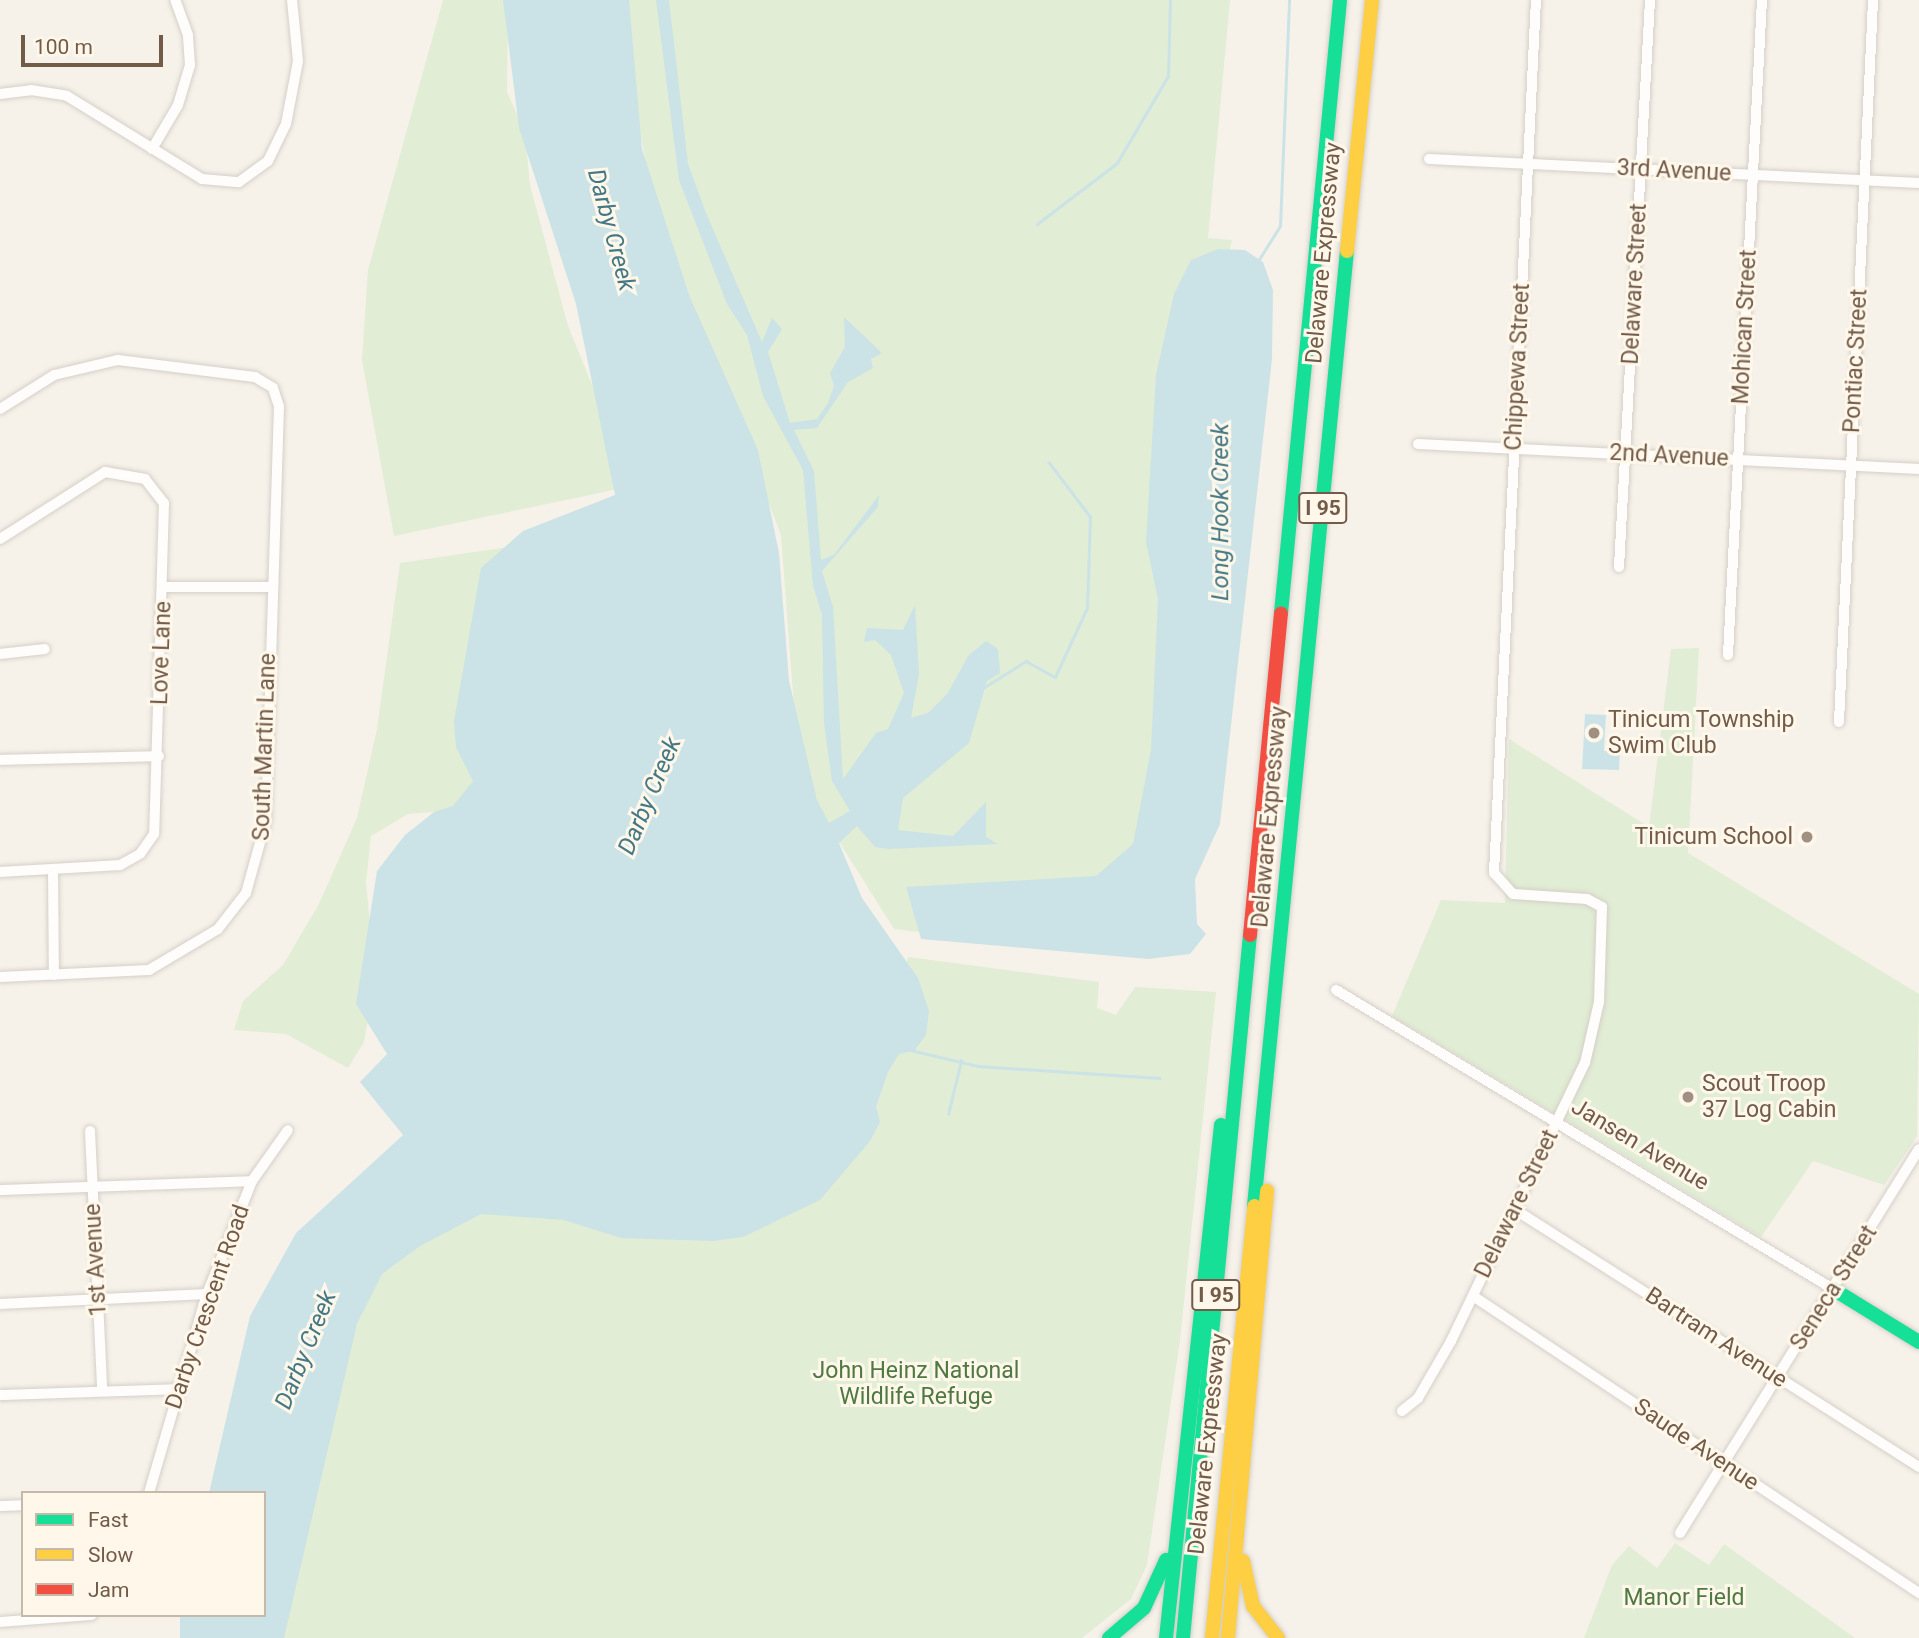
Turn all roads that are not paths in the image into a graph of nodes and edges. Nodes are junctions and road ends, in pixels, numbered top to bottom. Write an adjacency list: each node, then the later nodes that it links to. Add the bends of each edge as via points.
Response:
1 (175, 0): 10 (street, via 188,35 190,65 178,106)
2 (292, 0): 10 (street, via 297,80 279,143 259,170 218,184)
3 (1340, 0): 37 (main road, Delaware Expressway / I 95)
4 (1372, 0): 41 (main road, Delaware Expressway / I 95)
5 (1536, 0): 12 (street, Chippewa Street)
6 (1650, 0): 13 (street, Delaware Street)
7 (1762, 0): 14 (street, Mohican Street)
8 (1873, 0): 15 (street, Pontiac Street)
9 (0, 94): 10 (street, via 31,90 67,96)
10 (152, 149)
11 (1429, 159): 12 (street, 3rd Avenue)
12 (1528, 164): 13 (street, 3rd Avenue); 19 (street, Chippewa Street)
13 (1641, 170): 14 (street, 3rd Avenue); 20 (street, Delaware Street)
14 (1753, 175): 15 (street, 3rd Avenue); 21 (street, Mohican Street)
15 (1865, 180): 16 (street, 3rd Avenue); 22 (street, Pontiac Street)
16 (1919, 183)
17 (0, 409): 27 (street, South Martin Lane, via 54,375 118,360 267,383 279,407)
18 (1418, 444): 19 (street, 2nd Avenue)
19 (1514, 448): 20 (street, 2nd Avenue); 32 (street, Chippewa Street)
20 (1627, 454): 21 (street, 2nd Avenue); 25 (street, Delaware Street)
21 (1738, 459): 22 (street, 2nd Avenue); 30 (street, Mohican Street)
22 (1851, 465): 23 (street, 2nd Avenue); 31 (street, Pontiac Street)
23 (1919, 468)
24 (0, 539): 26 (street, Love Lane, via 97,475 138,475 164,503)
25 (1619, 567)
26 (164, 587): 27 (street); 33 (street, Love Lane)
27 (270, 587): 38 (street, South Martin Lane, via 266,821 246,893 218,929 171,962 126,975)
28 (45, 649): 29 (street)
29 (0, 654)
30 (1728, 655)
31 (1839, 722)
32 (1501, 734): 42 (street, Delaware Street, via 1496,882 1513,894 1592,900 1603,910 1596,1025)
33 (159, 756): 34 (street); 35 (street, Love Lane, via 157,824 140,854 111,866)
34 (0, 761)
35 (53, 870): 36 (street, Love Lane); 38 (street)
36 (0, 872)
37 (1248, 952): 63 (main road, via 1211,1192); 74 (main road, Delaware Expressway / I 95)
38 (54, 975): 39 (street, South Martin Lane)
39 (0, 977)
40 (1336, 990): 42 (street, Jansen Avenue)
41 (1274, 1017): 66 (main road, via 1272,1128); 75 (main road, Delaware Expressway / I 95)
42 (1557, 1120): 49 (street, Delaware Street); 50 (street, Jansen Avenue)
43 (288, 1130): 46 (street, Darby Crescent Road)
44 (90, 1131): 47 (street, 1st Avenue)
45 (1919, 1149): 50 (street, Seneca Street)
46 (251, 1181): 47 (street); 51 (street, Darby Crescent Road)
47 (93, 1185): 48 (street); 53 (street, 1st Avenue)
48 (0, 1190)
49 (1514, 1209): 52 (street, Delaware Street); 56 (street, Bartram Avenue)
50 (1833, 1289): 55 (main road, Jansen Avenue); 56 (street, Seneca Street)
51 (207, 1294): 53 (street); 57 (street, Darby Crescent Road)
52 (1473, 1296): 60 (street, Delaware Street, via 1418,1398); 61 (street, Saude Avenue)
53 (98, 1299): 54 (street); 58 (street, 1st Avenue)
54 (0, 1304)
55 (1919, 1342)
56 (1778, 1378): 61 (street, Seneca Street); 62 (street, Bartram Avenue)
57 (178, 1389): 58 (street); 64 (street, Darby Crescent Road)
58 (102, 1390): 59 (street)
59 (0, 1395)
60 (1402, 1411)
61 (1725, 1464): 68 (street, Seneca Street); 69 (street, Saude Avenue)
62 (1919, 1467)
63 (1180, 1489): 72 (main road, via 1159,1583 1139,1615); 73 (main road)
64 (150, 1491)
65 (21, 1505): 67 (street)
66 (1241, 1505): 76 (main road); 77 (main road, via 1247,1591)
67 (0, 1506)
68 (1680, 1533)
69 (1919, 1593)
70 (66, 1617): 71 (street)
71 (0, 1622)
72 (1109, 1638)
73 (1166, 1638)
74 (1184, 1638)
75 (1212, 1638)
76 (1228, 1638)
77 (1278, 1638)

